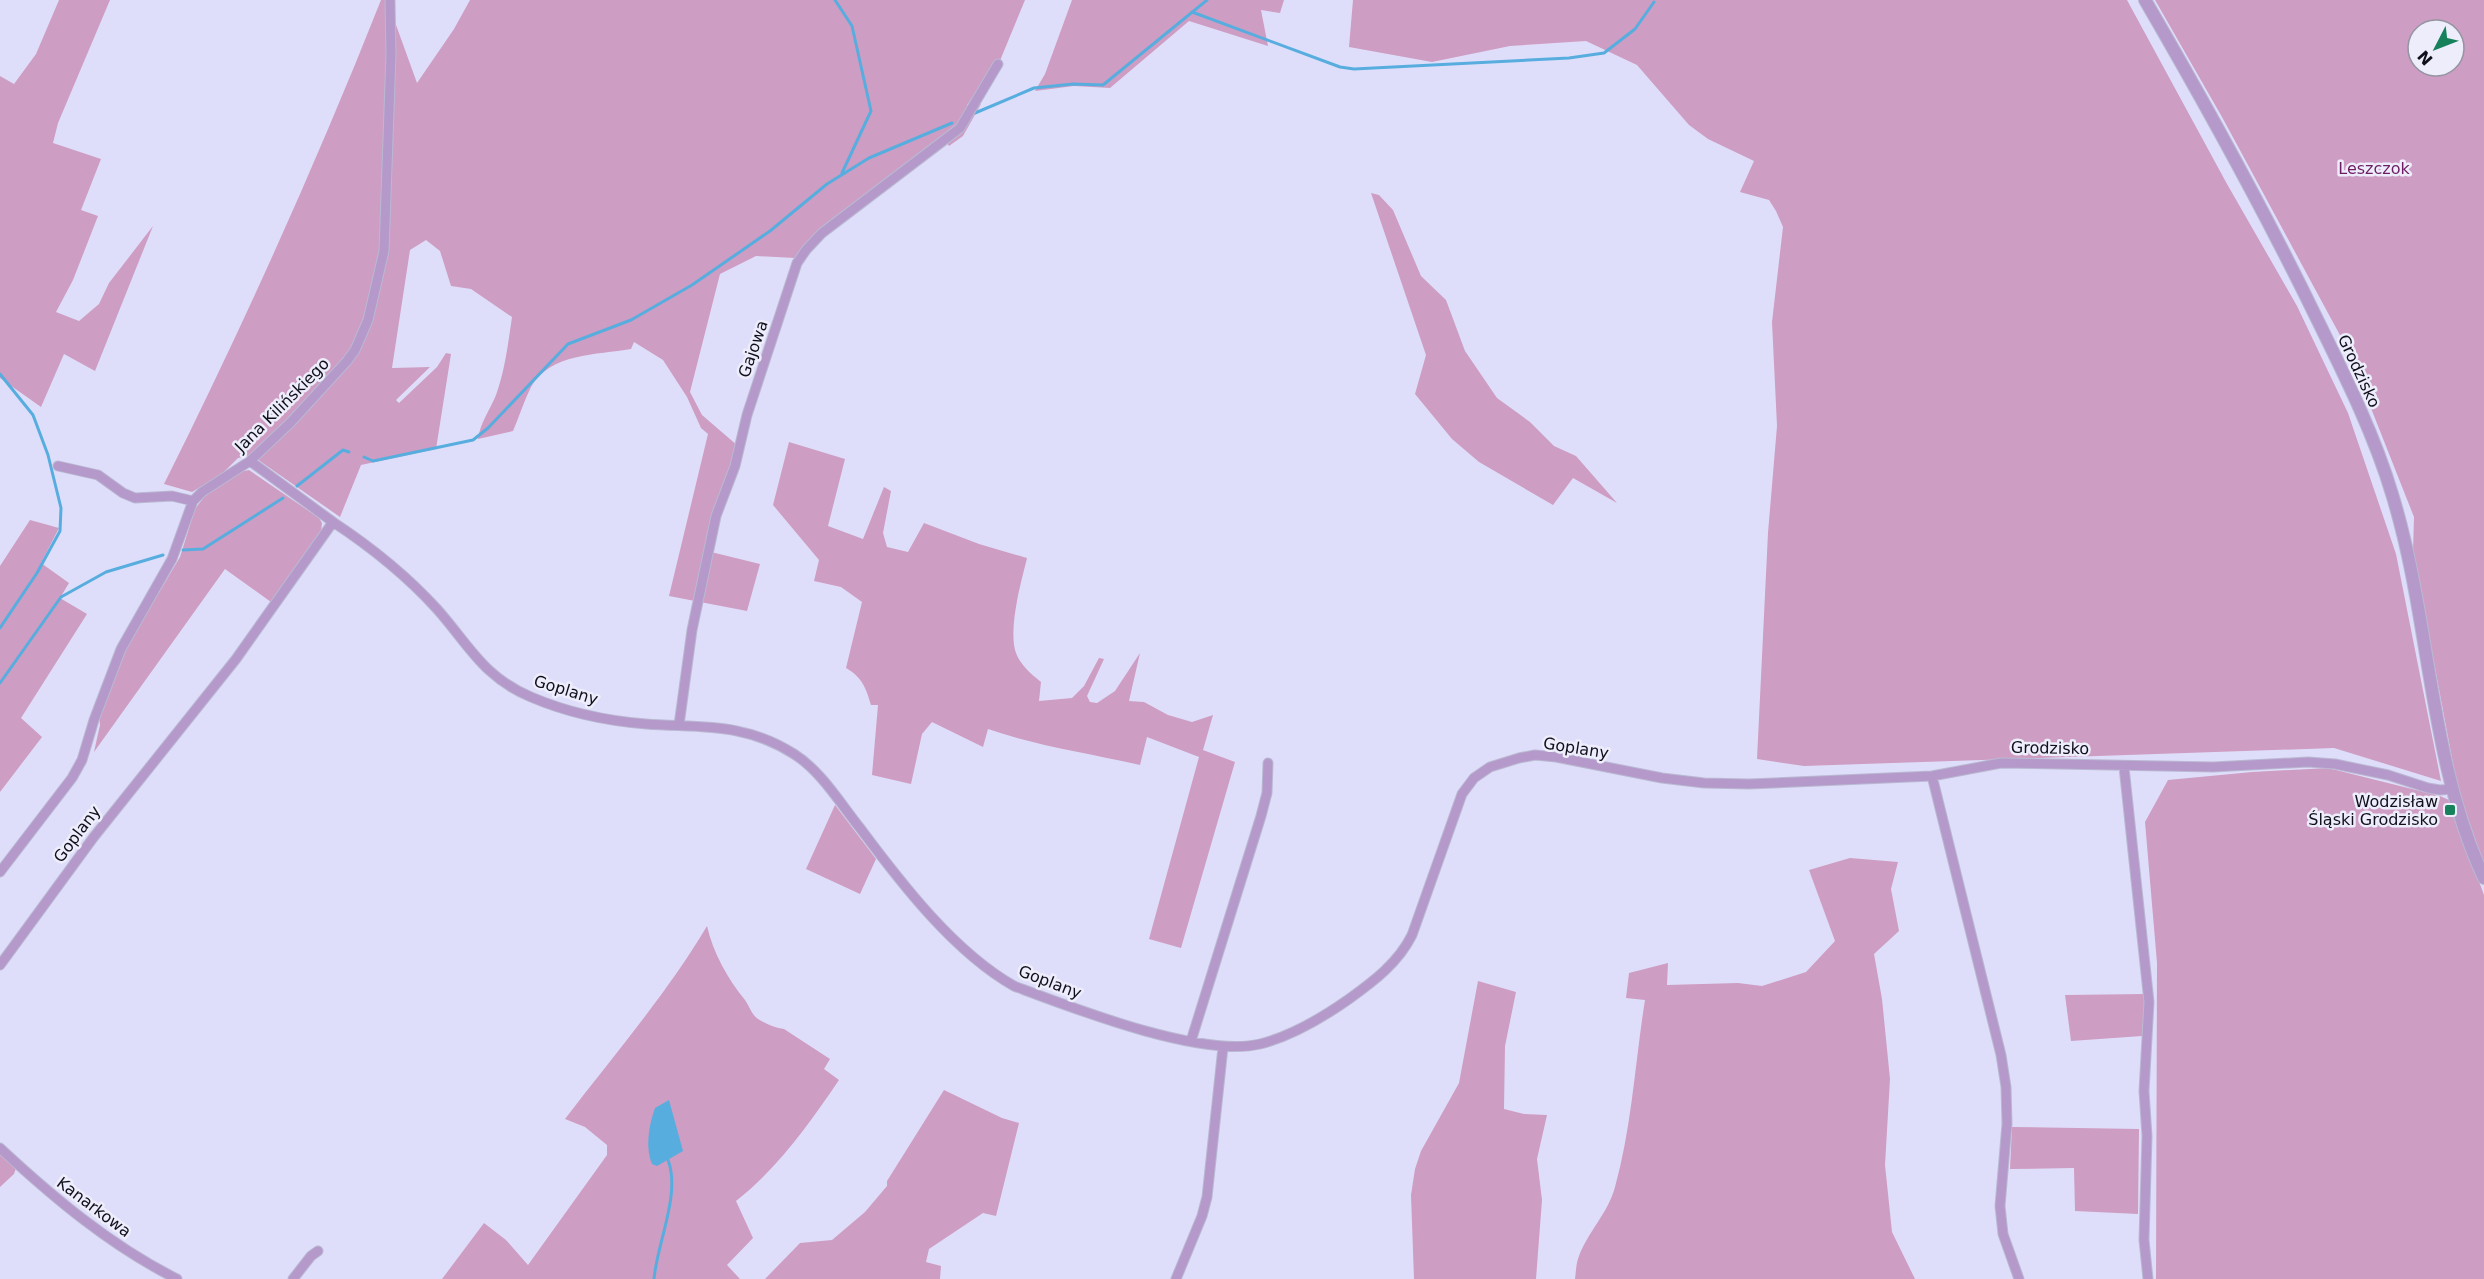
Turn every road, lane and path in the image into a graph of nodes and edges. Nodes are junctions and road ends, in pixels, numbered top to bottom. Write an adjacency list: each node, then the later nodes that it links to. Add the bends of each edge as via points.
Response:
1 (390, 0): 4 (street, Jana Kilińskiego, via 385,238 368,320 347,362)
2 (2145, 0): 13 (street, Grodzisko, via 2270,226 2339,364 2379,456 2405,540)
3 (998, 64): 8 (street, Gajowa, via 960,128 822,233 797,263 716,516 690,640)
4 (250, 461): 6 (street, Jana Kilińskiego); 7 (street)
5 (58, 466): 6 (street, via 98,475 135,498 172,496)
6 (193, 501): 14 (street, via 172,559 121,649 81,760 66,786)
7 (333, 522): 8 (street, Goplany, via 395,568 437,609 489,672 505,684 548,703 611,719); 16 (street, Goplany, via 236,659 93,838)
8 (679, 725): 17 (street, Goplany, via 721,727 753,735 796,755 816,773 917,902 1000,978 1107,1019)
9 (1268, 762): 17 (street, via 1261,816)
10 (2124, 767): 11 (street, Grodzisko, via 2001,763); 13 (street, Grodzisko, via 2308,762 2388,775 2428,788); 25 (street, via 2149,1002 2144,1091 2144,1240)
11 (1932, 776): 12 (street, Grodzisko); 24 (street, via 2001,1055 2007,1124 2000,1206 2003,1234)
12 (1749, 784): 18 (street, Goplany, via 1662,778 1536,755 1490,768 1474,778 1462,794 1412,935 1392,964 1316,1020 1258,1044)
13 (2453, 789): 15 (street, Grodzisko)
14 (0, 872)
15 (2484, 878)
16 (0, 964)
17 (1191, 1041): 18 (street, Goplany)
18 (1223, 1047): 23 (street, via 1207,1197)
19 (0, 1148): 21 (street, Kanarkowa, via 74,1212 143,1261)
20 (318, 1251): 22 (street)
21 (177, 1279)
22 (293, 1279)
23 (1176, 1279)
24 (2019, 1279)
25 (2148, 1279)

